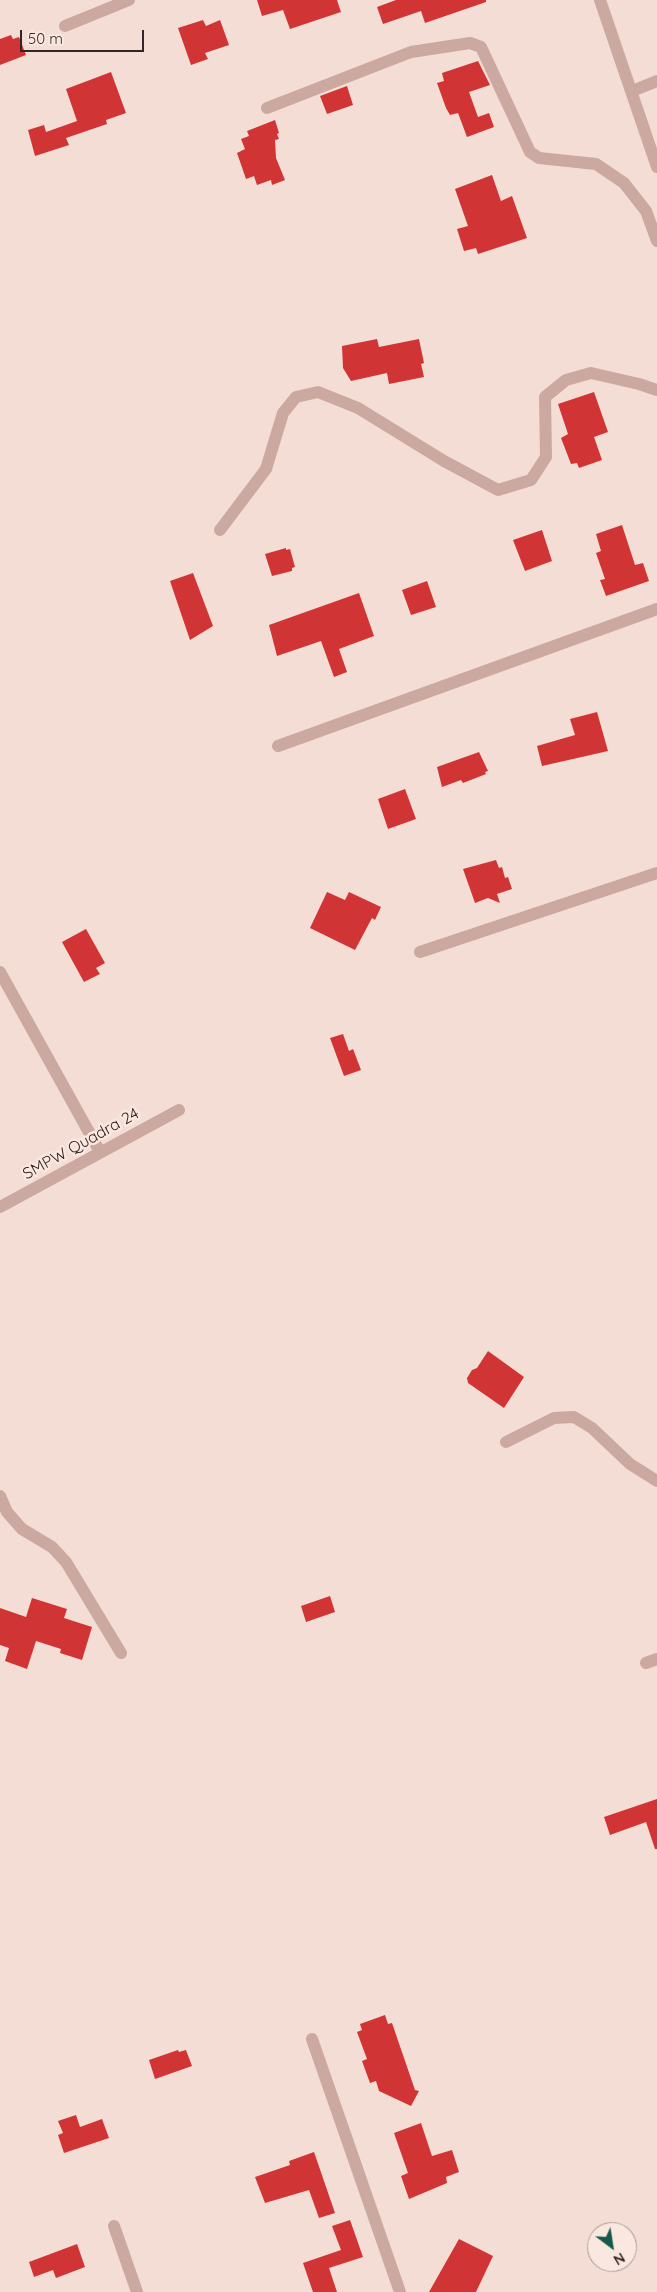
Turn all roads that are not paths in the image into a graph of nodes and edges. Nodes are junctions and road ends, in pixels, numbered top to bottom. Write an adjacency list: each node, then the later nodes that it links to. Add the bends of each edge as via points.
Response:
1 (129, 0): 3 (street)
2 (600, 0): 5 (street)
3 (65, 26)
4 (657, 81): 5 (street)
5 (632, 91): 7 (street)
6 (267, 108): 8 (street, via 411,52 470,43 481,47 530,152 539,158 596,164 624,183 646,211)
7 (657, 167)
8 (657, 241)
9 (657, 390): 10 (street, via 591,373 566,380 545,397 546,457 531,480 498,490 358,408 318,392 296,397 283,413 266,469)
10 (220, 530)
11 (657, 609): 12 (street)
12 (278, 746)
13 (657, 873): 14 (street)
14 (420, 952)
15 (0, 972): 17 (street)
16 (178, 1110): 17 (street, SMPW Quadra 24)
17 (100, 1152): 18 (street, SMPW Quadra 24)
18 (0, 1206)
19 (506, 1442): 20 (street, via 554,1418 574,1417 592,1428 630,1464)
20 (657, 1481)
21 (0, 1496): 22 (street, via 7,1512 22,1529 52,1547 66,1562)
22 (121, 1653)
23 (312, 2039): 26 (street)
24 (114, 2226): 25 (street)
25 (137, 2292)
26 (400, 2292)

